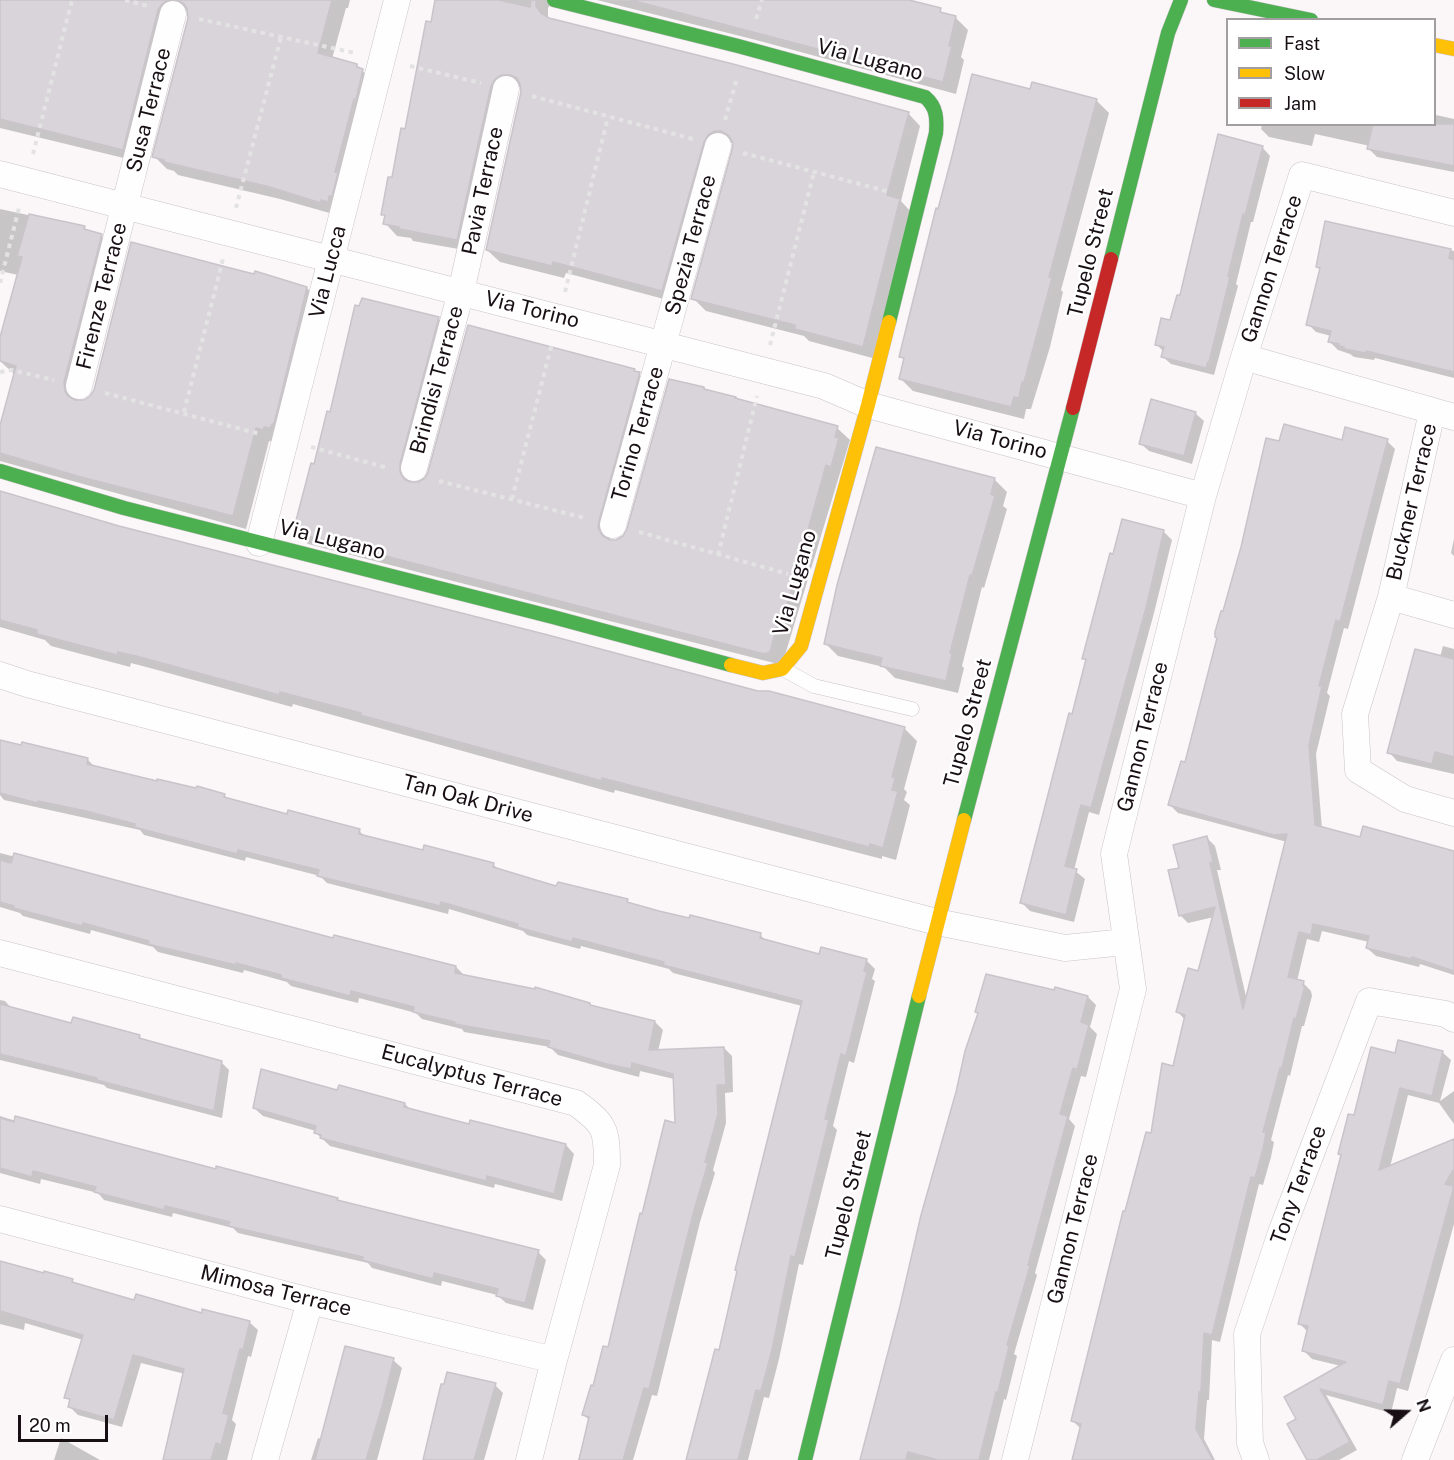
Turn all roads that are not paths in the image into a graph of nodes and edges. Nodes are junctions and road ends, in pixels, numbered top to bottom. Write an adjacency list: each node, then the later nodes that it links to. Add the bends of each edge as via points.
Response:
1 (397, 0): 14 (street, Via Lucca)
2 (554, 0): 19 (street, Via Lugano, via 931,100 937,117 936,134)
3 (1181, 0): 21 (street, Tupelo Street, via 1168,33)
4 (1214, 0): 6 (street)
5 (173, 14): 12 (street, Susa Terrace)
6 (1301, 18)
7 (1436, 45): 8 (street)
8 (1454, 49)
9 (506, 89): 15 (street, Pavia Terrace)
10 (718, 146): 16 (street, Spezia Terrace)
11 (0, 174): 12 (street, Via Torino)
12 (125, 206): 14 (street, Via Torino); 18 (street, Firenze Terrace)
13 (1454, 213): 17 (street, Gannon Terrace, via 1302,175)
14 (332, 259): 15 (street, Via Torino); 26 (street, Via Lucca)
15 (461, 292): 16 (street, Via Torino); 22 (street, Brindisi Terrace)
16 (664, 344): 19 (street, Via Torino, via 825,386); 25 (street, Torino Terrace)
17 (1244, 357): 20 (street); 24 (street, Gannon Terrace)
18 (79, 387)
19 (868, 405): 21 (street, Via Torino); 29 (street, Via Lugano, via 801,646)
20 (1443, 415): 27 (street, Buckner Terrace)
21 (1061, 457): 24 (street, Via Torino); 33 (street, Tupelo Street)
22 (414, 468)
23 (0, 471): 26 (street, Via Lugano)
24 (1203, 496): 34 (street, Gannon Terrace, via 1114,854)
25 (613, 525)
26 (259, 543): 29 (street, Via Lugano, via 763,673)
27 (1390, 597): 28 (street, Buckner Terrace); 32 (street, via 1355,714 1358,771 1405,799)
28 (1454, 615)
29 (782, 669): 31 (lane, via 814,686)
30 (0, 675): 33 (street, Tan Oak Drive)
31 (912, 709)
32 (1454, 813)
33 (937, 922): 34 (street, Tan Oak Drive, via 1065,948); 43 (street, Tupelo Street)
34 (1125, 942): 44 (street, Gannon Terrace, via 1133,989 1127,1018)
35 (0, 952): 39 (street, Eucalyptus Terrace, via 576,1103 597,1119 607,1138 607,1165)
36 (1454, 1020): 45 (street, Tony Terrace, via 1446,1014 1369,1001 1247,1334 1250,1443)
37 (0, 1219): 38 (street, Mimosa Terrace)
38 (310, 1301): 39 (street, Mimosa Terrace); 41 (street)
39 (554, 1360): 42 (street, Eucalyptus Terrace)
40 (1454, 1360): 46 (street)
41 (265, 1460)
42 (529, 1460)
43 (805, 1460)
44 (1015, 1460)
45 (1256, 1460)
46 (1415, 1460)

